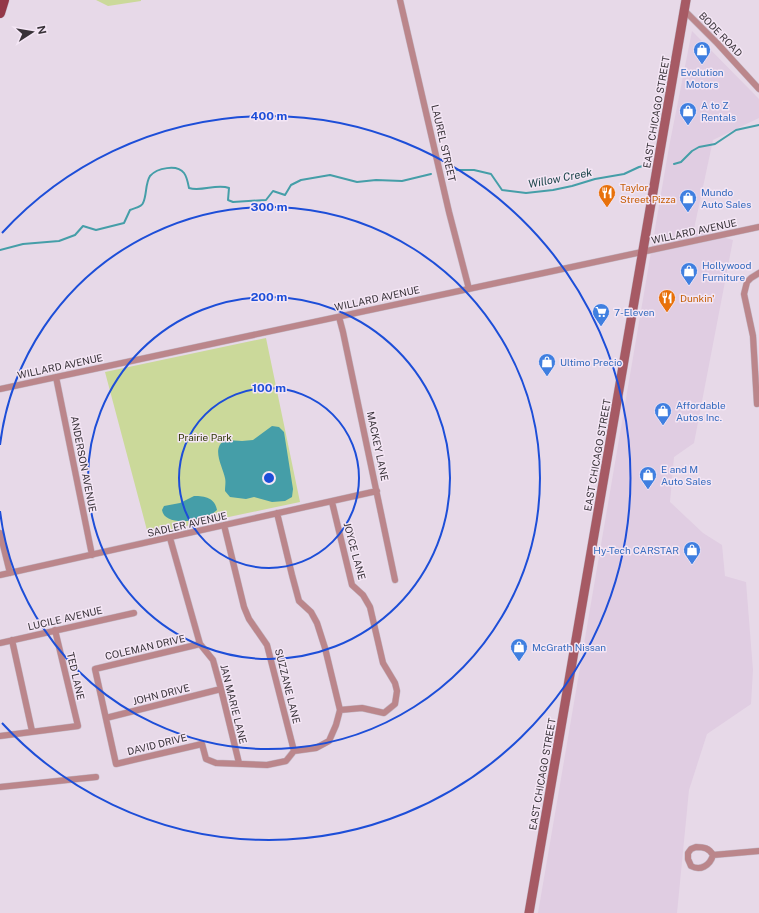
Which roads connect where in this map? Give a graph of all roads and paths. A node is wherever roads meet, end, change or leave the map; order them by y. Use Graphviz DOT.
graph roads {
  1 [pos="4,0"];
  2 [pos="400,0"];
  3 [pos="686,0"];
  4 [pos="685,11"];
  5 [pos="0,13"];
  6 [pos="759,89"];
  7 [pos="759,227"];
  8 [pos="643,252"];
  9 [pos="759,273"];
  10 [pos="469,289"];
  11 [pos="339,317"];
  12 [pos="56,377"];
  13 [pos="0,389"];
  14 [pos="757,404"];
  15 [pos="378,491"];
  16 [pos="332,502"];
  17 [pos="277,513"];
  18 [pos="224,525"];
  19 [pos="0,534"];
  20 [pos="170,538"];
  21 [pos="92,555"];
  22 [pos="10,573"];
  23 [pos="0,575"];
  24 [pos="395,580"];
  25 [pos="134,613"];
  26 [pos="55,630"];
  27 [pos="12,640"];
  28 [pos="0,643"];
  29 [pos="200,644"];
  30 [pos="221,689"];
  31 [pos="340,710"];
  32 [pos="106,718"];
  33 [pos="32,731"];
  34 [pos="0,736"];
  35 [pos="294,752"];
  36 [pos="238,763"];
  37 [pos="96,777"];
  38 [pos="0,786"];
  39 [pos="759,850"];
  40 [pos="713,855"];
  41 [pos="529,913"];
  1 -- 5 [label="main road"];
  2 -- 10 [label="street, LAUREL STREET"];
  3 -- 4 [label="main road, EAST CHICAGO STREET"];
  4 -- 6 [label="street, BODE ROAD"];
  4 -- 8 [label="main road, EAST CHICAGO STREET"];
  7 -- 8 [label="street, WILLARD AVENUE"];
  8 -- 10 [label="street, WILLARD AVENUE"];
  8 -- 41 [label="main road, EAST CHICAGO STREET"];
  9 -- 14 [label="street"];
  10 -- 11 [label="street, WILLARD AVENUE"];
  11 -- 12 [label="street, WILLARD AVENUE"];
  11 -- 15 [label="street, MACKEY LANE"];
  12 -- 13 [label="street, WILLARD AVENUE"];
  12 -- 21 [label="street, ANDERSON AVENUE"];
  15 -- 16 [label="street, SADLER AVENUE"];
  15 -- 24 [label="street, MACKEY LANE"];
  16 -- 17 [label="street, SADLER AVENUE"];
  16 -- 31 [label="street, JOYCE LANE"];
  17 -- 18 [label="street, SADLER AVENUE"];
  17 -- 31 [label="street"];
  18 -- 20 [label="street, SADLER AVENUE"];
  18 -- 35 [label="street, SUZZANE LANE"];
  19 -- 22 [label="street"];
  20 -- 21 [label="street, SADLER AVENUE"];
  20 -- 29 [label="street, JAN MARIE LANE"];
  21 -- 22 [label="street, SADLER AVENUE"];
  22 -- 23 [label="street, SADLER AVENUE"];
  25 -- 26 [label="street, LUCILE AVENUE"];
  26 -- 27 [label="street, LUCILE AVENUE"];
  26 -- 33 [label="street, TED LANE"];
  27 -- 28 [label="street, LUCILE AVENUE"];
  27 -- 33 [label="street"];
  29 -- 30 [label="street, JAN MARIE LANE"];
  29 -- 32 [label="street, COLEMAN DRIVE"];
  30 -- 32 [label="street, JOHN DRIVE"];
  30 -- 36 [label="street, JAN MARIE LANE"];
  31 -- 35 [label="street"];
  32 -- 36 [label="street, DAVID DRIVE"];
  33 -- 34 [label="street"];
  35 -- 36 [label="street"];
  37 -- 38 [label="street"];
  39 -- 40 [label="street"];
}
